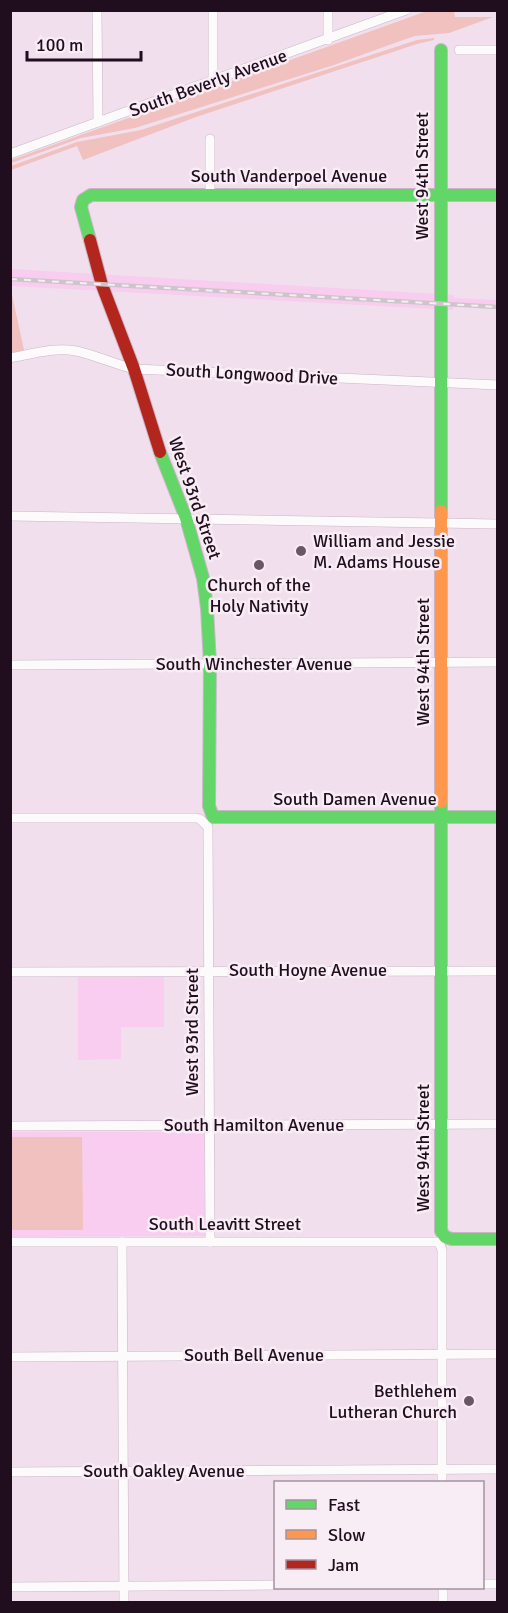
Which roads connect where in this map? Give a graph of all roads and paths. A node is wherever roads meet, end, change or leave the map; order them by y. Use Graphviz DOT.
graph roads {
  1 [pos="98,10"];
  2 [pos="213,10"];
  3 [pos="328,10"];
  4 [pos="406,10"];
  5 [pos="328,40"];
  6 [pos="441,50"];
  7 [pos="459,50"];
  8 [pos="498,50"];
  9 [pos="213,81"];
  10 [pos="98,122"];
  11 [pos="210,139"];
  12 [pos="10,153"];
  13 [pos="210,194"];
  14 [pos="440,195"];
  15 [pos="498,195"];
  16 [pos="83,200"];
  17 [pos="10,358"];
  18 [pos="134,369"];
  19 [pos="440,382"];
  20 [pos="498,385"];
  21 [pos="10,516"];
  22 [pos="186,518"];
  23 [pos="440,523"];
  24 [pos="498,524"];
  25 [pos="498,662"];
  26 [pos="441,663"];
  27 [pos="10,664"];
  28 [pos="210,664"];
  29 [pos="441,817"];
  30 [pos="498,817"];
  31 [pos="10,818"];
  32 [pos="209,820"];
  33 [pos="210,970"];
  34 [pos="441,971"];
  35 [pos="498,971"];
  36 [pos="10,972"];
  37 [pos="441,1124"];
  38 [pos="498,1124"];
  39 [pos="210,1125"];
  40 [pos="10,1126"];
  41 [pos="498,1239"];
  42 [pos="444,1241"];
  43 [pos="10,1242"];
  44 [pos="122,1242"];
  45 [pos="210,1242"];
  46 [pos="442,1354"];
  47 [pos="498,1354"];
  48 [pos="123,1356"];
  49 [pos="10,1357"];
  50 [pos="498,1469"];
  51 [pos="442,1470"];
  52 [pos="124,1471"];
  53 [pos="10,1472"];
  54 [pos="442,1481"];
  55 [pos="274,1585"];
  56 [pos="124,1586"];
  57 [pos="10,1587"];
  58 [pos="124,1602"];
  1 -- 10 [label="street"];
  2 -- 9 [label="street"];
  3 -- 5 [label="street"];
  4 -- 5 [label="street, South Beverly Avenue"];
  5 -- 9 [label="street, South Beverly Avenue"];
  6 -- 14 [label="street, West 94th Street"];
  7 -- 8 [label="street"];
  9 -- 10 [label="street, South Beverly Avenue"];
  10 -- 12 [label="street, South Beverly Avenue"];
  11 -- 13 [label="street"];
  13 -- 14 [label="street, South Vanderpoel Avenue"];
  13 -- 16 [label="street, South Vanderpoel Avenue"];
  14 -- 15 [label="street, South Vanderpoel Avenue"];
  14 -- 19 [label="street, West 94th Street"];
  16 -- 18 [label="street, West 93rd Street"];
  17 -- 18 [label="street, South Longwood Drive"];
  18 -- 19 [label="street, South Longwood Drive"];
  18 -- 22 [label="street, West 93rd Street"];
  19 -- 20 [label="street, South Longwood Drive"];
  19 -- 23 [label="street, West 94th Street"];
  21 -- 22 [label="street"];
  22 -- 23 [label="street"];
  22 -- 28 [label="street, West 93rd Street"];
  23 -- 24 [label="street"];
  23 -- 26 [label="street, West 94th Street"];
  25 -- 26 [label="street, South Winchester Avenue"];
  26 -- 28 [label="street, South Winchester Avenue"];
  26 -- 29 [label="street, West 94th Street"];
  27 -- 28 [label="street, South Winchester Avenue"];
  28 -- 32 [label="street, West 93rd Street"];
  29 -- 30 [label="street, South Damen Avenue"];
  29 -- 32 [label="street, South Damen Avenue"];
  29 -- 34 [label="street, West 94th Street"];
  31 -- 32 [label="street, South Damen Avenue"];
  32 -- 33 [label="street, West 93rd Street"];
  33 -- 34 [label="street, South Hoyne Avenue"];
  33 -- 36 [label="street, South Hoyne Avenue"];
  33 -- 39 [label="street, West 93rd Street"];
  34 -- 35 [label="street, South Hoyne Avenue"];
  34 -- 37 [label="street, West 94th Street"];
  37 -- 38 [label="street, South Hamilton Avenue"];
  37 -- 39 [label="street, South Hamilton Avenue"];
  37 -- 42 [label="street, West 94th Street"];
  39 -- 40 [label="street, South Hamilton Avenue"];
  39 -- 45 [label="street, West 93rd Street"];
  41 -- 42 [label="street, South Leavitt Street"];
  42 -- 45 [label="street, South Leavitt Street"];
  42 -- 46 [label="street, West 94th Street"];
  43 -- 44 [label="street, South Leavitt Street"];
  44 -- 45 [label="street, South Leavitt Street"];
  44 -- 48 [label="street"];
  46 -- 47 [label="street, South Bell Avenue"];
  46 -- 48 [label="street, South Bell Avenue"];
  46 -- 51 [label="street, West 94th Street"];
  48 -- 49 [label="street, South Bell Avenue"];
  48 -- 52 [label="street"];
  50 -- 51 [label="street, South Oakley Avenue"];
  51 -- 52 [label="street, South Oakley Avenue"];
  51 -- 54 [label="street, West 94th Street"];
  52 -- 53 [label="street, South Oakley Avenue"];
  52 -- 56 [label="street"];
  55 -- 56 [label="street"];
  56 -- 57 [label="street"];
  56 -- 58 [label="street"];
}
